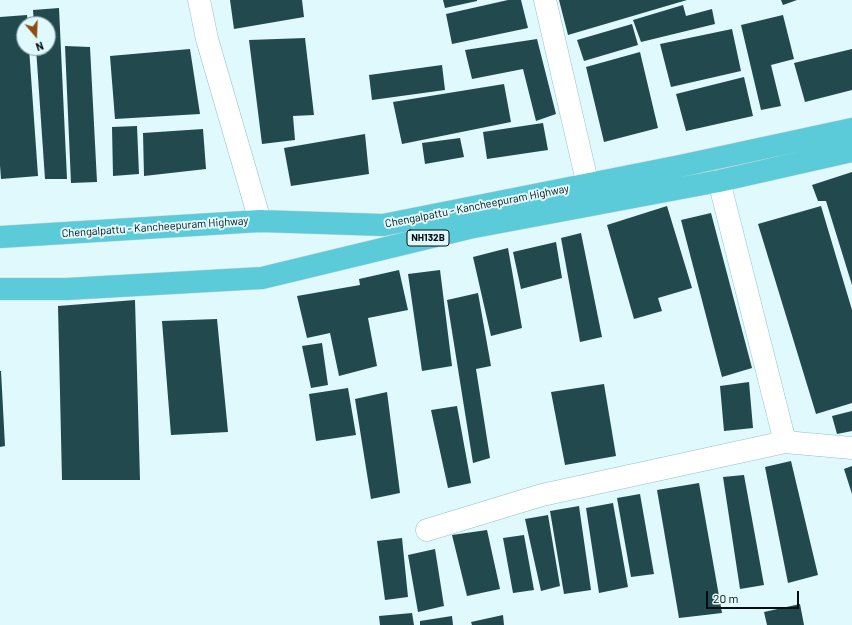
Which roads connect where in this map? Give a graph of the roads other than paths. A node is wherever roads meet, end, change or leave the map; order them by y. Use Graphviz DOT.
graph roads {
  1 [pos="199,0"];
  2 [pos="545,0"];
  3 [pos="852,129"];
  4 [pos="852,151"];
  5 [pos="719,180"];
  6 [pos="590,194"];
  7 [pos="260,221"];
  8 [pos="0,236"];
  9 [pos="0,289"];
  10 [pos="785,442"];
  11 [pos="852,448"];
  12 [pos="427,530"];
  1 -- 7 [label="street"];
  2 -- 6 [label="street"];
  3 -- 6 [label="highway, Chengalpattu - Kancheepuram Highway / NH132B"];
  4 -- 5 [label="highway, NH132B"];
  5 -- 6 [label="highway, NH132B"];
  5 -- 10 [label="street"];
  6 -- 7 [label="highway, Chengalpattu - Kancheepuram Highway / NH132B"];
  6 -- 9 [label="highway, NH132B"];
  7 -- 8 [label="highway, Chengalpattu - Kancheepuram Highway / NH132B"];
  10 -- 11 [label="street"];
  10 -- 12 [label="street"];
}
